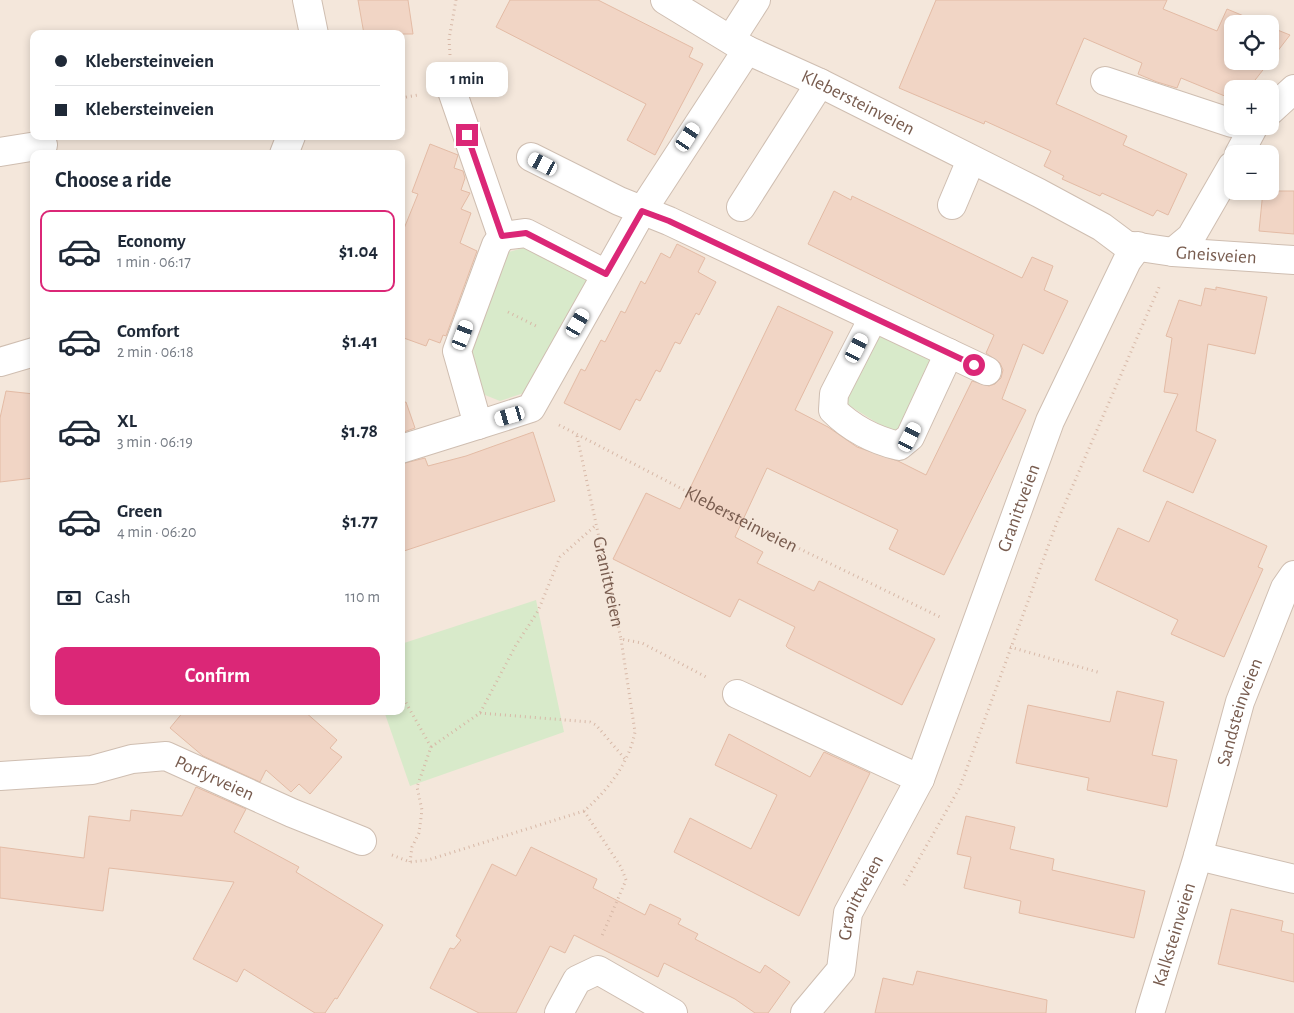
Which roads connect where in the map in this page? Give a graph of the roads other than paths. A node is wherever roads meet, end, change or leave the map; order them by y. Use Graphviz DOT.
graph roads {
  1 [pos="307,0"];
  2 [pos="665,0"];
  3 [pos="756,0"];
  4 [pos="313,30"];
  5 [pos="739,45"];
  6 [pos="1105,82"];
  7 [pos="820,83"];
  8 [pos="451,88"];
  9 [pos="1294,89"];
  10 [pos="1279,103"];
  11 [pos="1224,120"];
  12 [pos="43,145"];
  13 [pos="0,152"];
  14 [pos="531,158"];
  15 [pos="971,160"];
  16 [pos="1224,180"];
  17 [pos="952,205"];
  18 [pos="741,207"];
  19 [pos="642,211"];
  20 [pos="502,236"];
  21 [pos="1138,246"];
  22 [pos="1173,252"];
  23 [pos="1294,260"];
  24 [pos="606,274"];
  25 [pos="873,318"];
  26 [pos="30,353"];
  27 [pos="949,353"];
  28 [pos="0,362"];
  29 [pos="987,371"];
  30 [pos="478,425"];
  31 [pos="405,448"];
  32 [pos="1294,575"];
  33 [pos="738,694"];
  34 [pos="0,776"];
  35 [pos="920,779"];
  36 [pos="362,841"];
  37 [pos="1198,856"];
  38 [pos="1294,879"];
  39 [pos="559,1013"];
  40 [pos="673,1013"];
  41 [pos="805,1013"];
  42 [pos="1150,1013"];
  1 -- 4 [label="street"];
  2 -- 5 [label="street, Klebersteinveien"];
  3 -- 5 [label="street"];
  5 -- 7 [label="street, Klebersteinveien"];
  5 -- 19 [label="street"];
  6 -- 11 [label="street"];
  7 -- 15 [label="street, Klebersteinveien"];
  7 -- 18 [label="street"];
  8 -- 20 [label="street"];
  9 -- 10 [label="street"];
  12 -- 13 [label="street"];
  14 -- 19 [label="street"];
  15 -- 17 [label="street"];
  15 -- 21 [label="street, Klebersteinveien"];
  16 -- 22 [label="street"];
  19 -- 24 [label="street"];
  19 -- 25 [label="street"];
  20 -- 24 [label="street"];
  20 -- 30 [label="street"];
  21 -- 22 [label="street, Gneisveien"];
  21 -- 35 [label="street, Granittveien"];
  22 -- 23 [label="street, Gneisveien"];
  24 -- 30 [label="street"];
  25 -- 27 [label="street"];
  25 -- 27 [label="street"];
  26 -- 28 [label="street"];
  27 -- 29 [label="street"];
  30 -- 31 [label="street"];
  32 -- 37 [label="street, Sandsteinveien"];
  33 -- 35 [label="street"];
  34 -- 36 [label="street, Porfyrveien"];
  35 -- 41 [label="street, Granittveien"];
  37 -- 38 [label="street"];
  37 -- 42 [label="street, Kalksteinveien"];
  39 -- 40 [label="street"];
}
